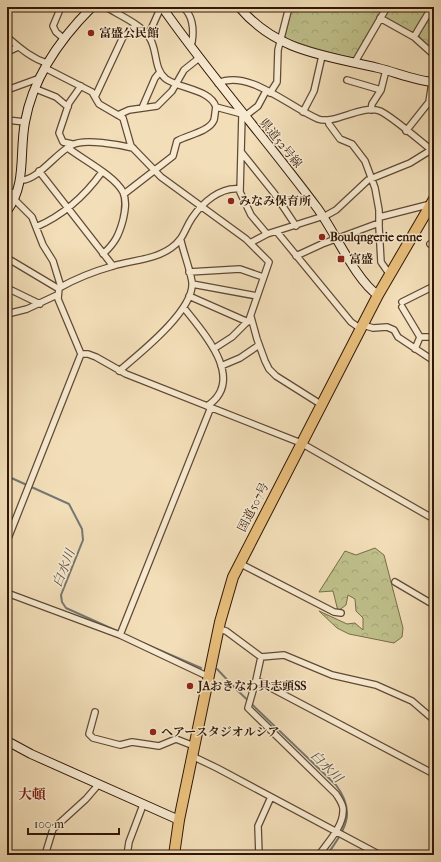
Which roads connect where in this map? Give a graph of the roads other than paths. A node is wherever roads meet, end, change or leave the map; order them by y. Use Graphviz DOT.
graph roads {
  1 [pos="61,7"];
  2 [pos="90,7"];
  3 [pos="106,7"];
  4 [pos="182,7"];
  5 [pos="239,7"];
  6 [pos="289,7"];
  7 [pos="387,7"];
  8 [pos="432,7"];
  9 [pos="163,8"];
  10 [pos="380,18"];
  11 [pos="136,25"];
  12 [pos="148,36"];
  13 [pos="7,37"];
  14 [pos="414,37"];
  15 [pos="63,38"];
  16 [pos="280,42"];
  17 [pos="189,44"];
  18 [pos="18,46"];
  19 [pos="7,52"];
  20 [pos="434,55"];
  21 [pos="322,56"];
  22 [pos="199,58"];
  23 [pos="355,62"];
  24 [pos="46,66"];
  25 [pos="386,70"];
  26 [pos="160,72"];
  27 [pos="40,78"];
  28 [pos="347,80"];
  29 [pos="433,82"];
  30 [pos="176,83"];
  31 [pos="218,83"];
  32 [pos="81,86"];
  33 [pos="36,89"];
  34 [pos="7,90"];
  35 [pos="381,90"];
  36 [pos="268,92"];
  37 [pos="95,97"];
  38 [pos="68,107"];
  39 [pos="216,107"];
  40 [pos="142,108"];
  41 [pos="370,110"];
  42 [pos="303,112"];
  43 [pos="118,115"];
  44 [pos="243,115"];
  45 [pos="7,120"];
  46 [pos="328,120"];
  47 [pos="25,122"];
  48 [pos="406,131"];
  49 [pos="70,146"];
  50 [pos="133,148"];
  51 [pos="433,151"];
  52 [pos="242,153"];
  53 [pos="39,171"];
  54 [pos="155,171"];
  55 [pos="102,172"];
  56 [pos="371,178"];
  57 [pos="21,180"];
  58 [pos="240,189"];
  59 [pos="7,190"];
  60 [pos="124,194"];
  61 [pos="15,197"];
  62 [pos="433,202"];
  63 [pos="202,207"];
  64 [pos="68,209"];
  65 [pos="7,211"];
  66 [pos="323,217"];
  67 [pos="379,220"];
  68 [pos="296,226"];
  69 [pos="36,227"];
  70 [pos="277,232"];
  71 [pos="267,234"];
  72 [pos="336,239"];
  73 [pos="181,241"];
  74 [pos="250,243"];
  75 [pos="103,254"];
  76 [pos="296,256"];
  77 [pos="7,258"];
  78 [pos="113,266"];
  79 [pos="189,272"];
  80 [pos="390,275"];
  81 [pos="263,277"];
  82 [pos="192,284"];
  83 [pos="434,286"];
  84 [pos="7,288"];
  85 [pos="59,291"];
  86 [pos="378,295"];
  87 [pos="189,296"];
  88 [pos="257,296"];
  89 [pos="40,304"];
  90 [pos="184,308"];
  91 [pos="252,311"];
  92 [pos="7,314"];
  93 [pos="248,322"];
  94 [pos="362,327"];
  95 [pos="420,337"];
  96 [pos="434,337"];
  97 [pos="259,345"];
  98 [pos="215,348"];
  99 [pos="415,349"];
  100 [pos="80,354"];
  101 [pos="434,361"];
  102 [pos="221,366"];
  103 [pos="119,371"];
  104 [pos="322,405"];
  105 [pos="209,407"];
  106 [pos="301,443"];
  107 [pos="434,519"];
  108 [pos="7,542"];
  109 [pos="239,562"];
  110 [pos="395,582"];
  111 [pos="7,593"];
  112 [pos="434,605"];
  113 [pos="341,613"];
  114 [pos="219,628"];
  115 [pos="120,635"];
  116 [pos="261,657"];
  117 [pos="7,667"];
  118 [pos="209,677"];
  119 [pos="7,679"];
  120 [pos="256,680"];
  121 [pos="95,712"];
  122 [pos="434,720"];
  123 [pos="7,741"];
  124 [pos="194,746"];
  125 [pos="192,756"];
  126 [pos="434,774"];
  127 [pos="98,785"];
  128 [pos="271,797"];
  129 [pos="143,805"];
  130 [pos="179,820"];
  131 [pos="335,832"];
  132 [pos="45,855"];
  133 [pos="127,855"];
  134 [pos="174,855"];
  135 [pos="259,855"];
  136 [pos="318,855"];
  137 [pos="380,855"];
  1 -- 15 [label="street"];
  2 -- 15 [label="street"];
  3 -- 11 [label="street"];
  4 -- 17 [label="street"];
  5 -- 16 [label="street"];
  6 -- 16 [label="street"];
  7 -- 10 [label="street"];
  8 -- 14 [label="street"];
  9 -- 12 [label="street"];
  9 -- 17 [label="street, 県道52号線"];
  10 -- 14 [label="street"];
  10 -- 23 [label="street"];
  11 -- 12 [label="street"];
  11 -- 37 [label="street"];
  12 -- 26 [label="street"];
  13 -- 18 [label="street"];
  14 -- 20 [label="street"];
  15 -- 24 [label="street"];
  16 -- 21 [label="street"];
  16 -- 36 [label="street"];
  17 -- 22 [label="street, 県道52号線"];
  18 -- 19 [label="street"];
  18 -- 24 [label="street"];
  21 -- 23 [label="street"];
  21 -- 42 [label="street"];
  22 -- 30 [label="street"];
  22 -- 31 [label="street, 県道52号線"];
  23 -- 25 [label="street"];
  24 -- 27 [label="street"];
  24 -- 32 [label="street"];
  25 -- 29 [label="street"];
  25 -- 35 [label="street"];
  26 -- 30 [label="street"];
  26 -- 40 [label="street"];
  27 -- 33 [label="street"];
  27 -- 34 [label="street"];
  28 -- 35 [label="street"];
  29 -- 48 [label="street"];
  30 -- 39 [label="street"];
  30 -- 40 [label="street"];
  31 -- 36 [label="street"];
  31 -- 44 [label="street, 県道52号線"];
  32 -- 37 [label="street"];
  32 -- 38 [label="street"];
  33 -- 38 [label="street"];
  33 -- 47 [label="street"];
  35 -- 41 [label="street"];
  36 -- 42 [label="street"];
  36 -- 44 [label="street"];
  37 -- 43 [label="street"];
  38 -- 49 [label="street"];
  39 -- 44 [label="street"];
  39 -- 54 [label="street"];
  40 -- 43 [label="street"];
  41 -- 46 [label="street"];
  41 -- 48 [label="street"];
  42 -- 46 [label="street"];
  43 -- 50 [label="street"];
  44 -- 52 [label="street"];
  44 -- 66 [label="street, 県道52号線"];
  45 -- 47 [label="street"];
  46 -- 56 [label="street"];
  47 -- 57 [label="street"];
  48 -- 51 [label="street"];
  49 -- 50 [label="street"];
  49 -- 53 [label="street"];
  49 -- 55 [label="street"];
  50 -- 54 [label="street"];
  51 -- 56 [label="street"];
  52 -- 58 [label="street"];
  52 -- 68 [label="street"];
  53 -- 57 [label="street"];
  53 -- 64 [label="street"];
  54 -- 60 [label="street"];
  54 -- 63 [label="street"];
  55 -- 60 [label="street"];
  55 -- 64 [label="street"];
  56 -- 66 [label="street"];
  56 -- 67 [label="street"];
  57 -- 61 [label="street"];
  58 -- 63 [label="street"];
  58 -- 71 [label="street"];
  59 -- 61 [label="street"];
  60 -- 75 [label="street"];
  61 -- 65 [label="street"];
  61 -- 69 [label="street"];
  62 -- 67 [label="street"];
  62 -- 80 [label="highway, 国道507号"];
  63 -- 73 [label="street"];
  63 -- 74 [label="street"];
  64 -- 69 [label="street"];
  64 -- 75 [label="street"];
  66 -- 68 [label="street"];
  66 -- 72 [label="street, 県道52号線"];
  67 -- 72 [label="street"];
  67 -- 80 [label="street"];
  68 -- 70 [label="street"];
  69 -- 85 [label="street"];
  70 -- 71 [label="street"];
  70 -- 76 [label="street"];
  71 -- 74 [label="street"];
  72 -- 76 [label="street"];
  72 -- 86 [label="street, 県道52号線"];
  73 -- 78 [label="street"];
  73 -- 79 [label="street"];
  74 -- 81 [label="street"];
  75 -- 78 [label="street"];
  76 -- 94 [label="street"];
  77 -- 85 [label="street"];
  78 -- 85 [label="street"];
  79 -- 81 [label="street"];
  79 -- 82 [label="street"];
  80 -- 86 [label="highway, 国道507号"];
  81 -- 88 [label="street"];
  82 -- 87 [label="street"];
  82 -- 88 [label="street"];
  83 -- 95 [label="street"];
  84 -- 89 [label="street"];
  85 -- 89 [label="street"];
  85 -- 100 [label="street"];
  86 -- 94 [label="highway, 国道507号"];
  87 -- 90 [label="street"];
  87 -- 93 [label="street"];
  88 -- 91 [label="street"];
  89 -- 92 [label="street"];
  90 -- 98 [label="street"];
  90 -- 103 [label="street"];
  91 -- 93 [label="street"];
  91 -- 97 [label="street"];
  93 -- 98 [label="street"];
  94 -- 99 [label="street"];
  94 -- 104 [label="highway, 国道507号"];
  95 -- 96 [label="street"];
  95 -- 99 [label="street"];
  97 -- 102 [label="street"];
  97 -- 104 [label="street"];
  98 -- 102 [label="street"];
  99 -- 101 [label="street"];
  100 -- 103 [label="street"];
  100 -- 108 [label="street"];
  102 -- 105 [label="street"];
  103 -- 105 [label="street"];
  104 -- 106 [label="highway, 国道507号"];
  105 -- 106 [label="street"];
  105 -- 115 [label="street"];
  106 -- 107 [label="street"];
  106 -- 109 [label="highway, 国道507号"];
  109 -- 113 [label="street"];
  109 -- 114 [label="highway, 国道507号"];
  110 -- 112 [label="street"];
  111 -- 115 [label="street"];
  114 -- 116 [label="street"];
  114 -- 118 [label="highway, 国道507号"];
  115 -- 118 [label="street"];
  116 -- 120 [label="street"];
  116 -- 122 [label="street"];
  117 -- 119 [label="street"];
  118 -- 124 [label="highway, 国道507号"];
  120 -- 126 [label="street"];
  120 -- 131 [label="street"];
  121 -- 124 [label="street"];
  123 -- 127 [label="street"];
  124 -- 125 [label="highway, 国道507号"];
  125 -- 128 [label="street"];
  125 -- 130 [label="highway, 国道507号"];
  127 -- 129 [label="street"];
  127 -- 132 [label="street"];
  128 -- 131 [label="street"];
  128 -- 135 [label="street"];
  129 -- 130 [label="street"];
  129 -- 133 [label="street"];
  130 -- 134 [label="highway, 国道507号"];
  131 -- 136 [label="street"];
  131 -- 137 [label="street"];
}
